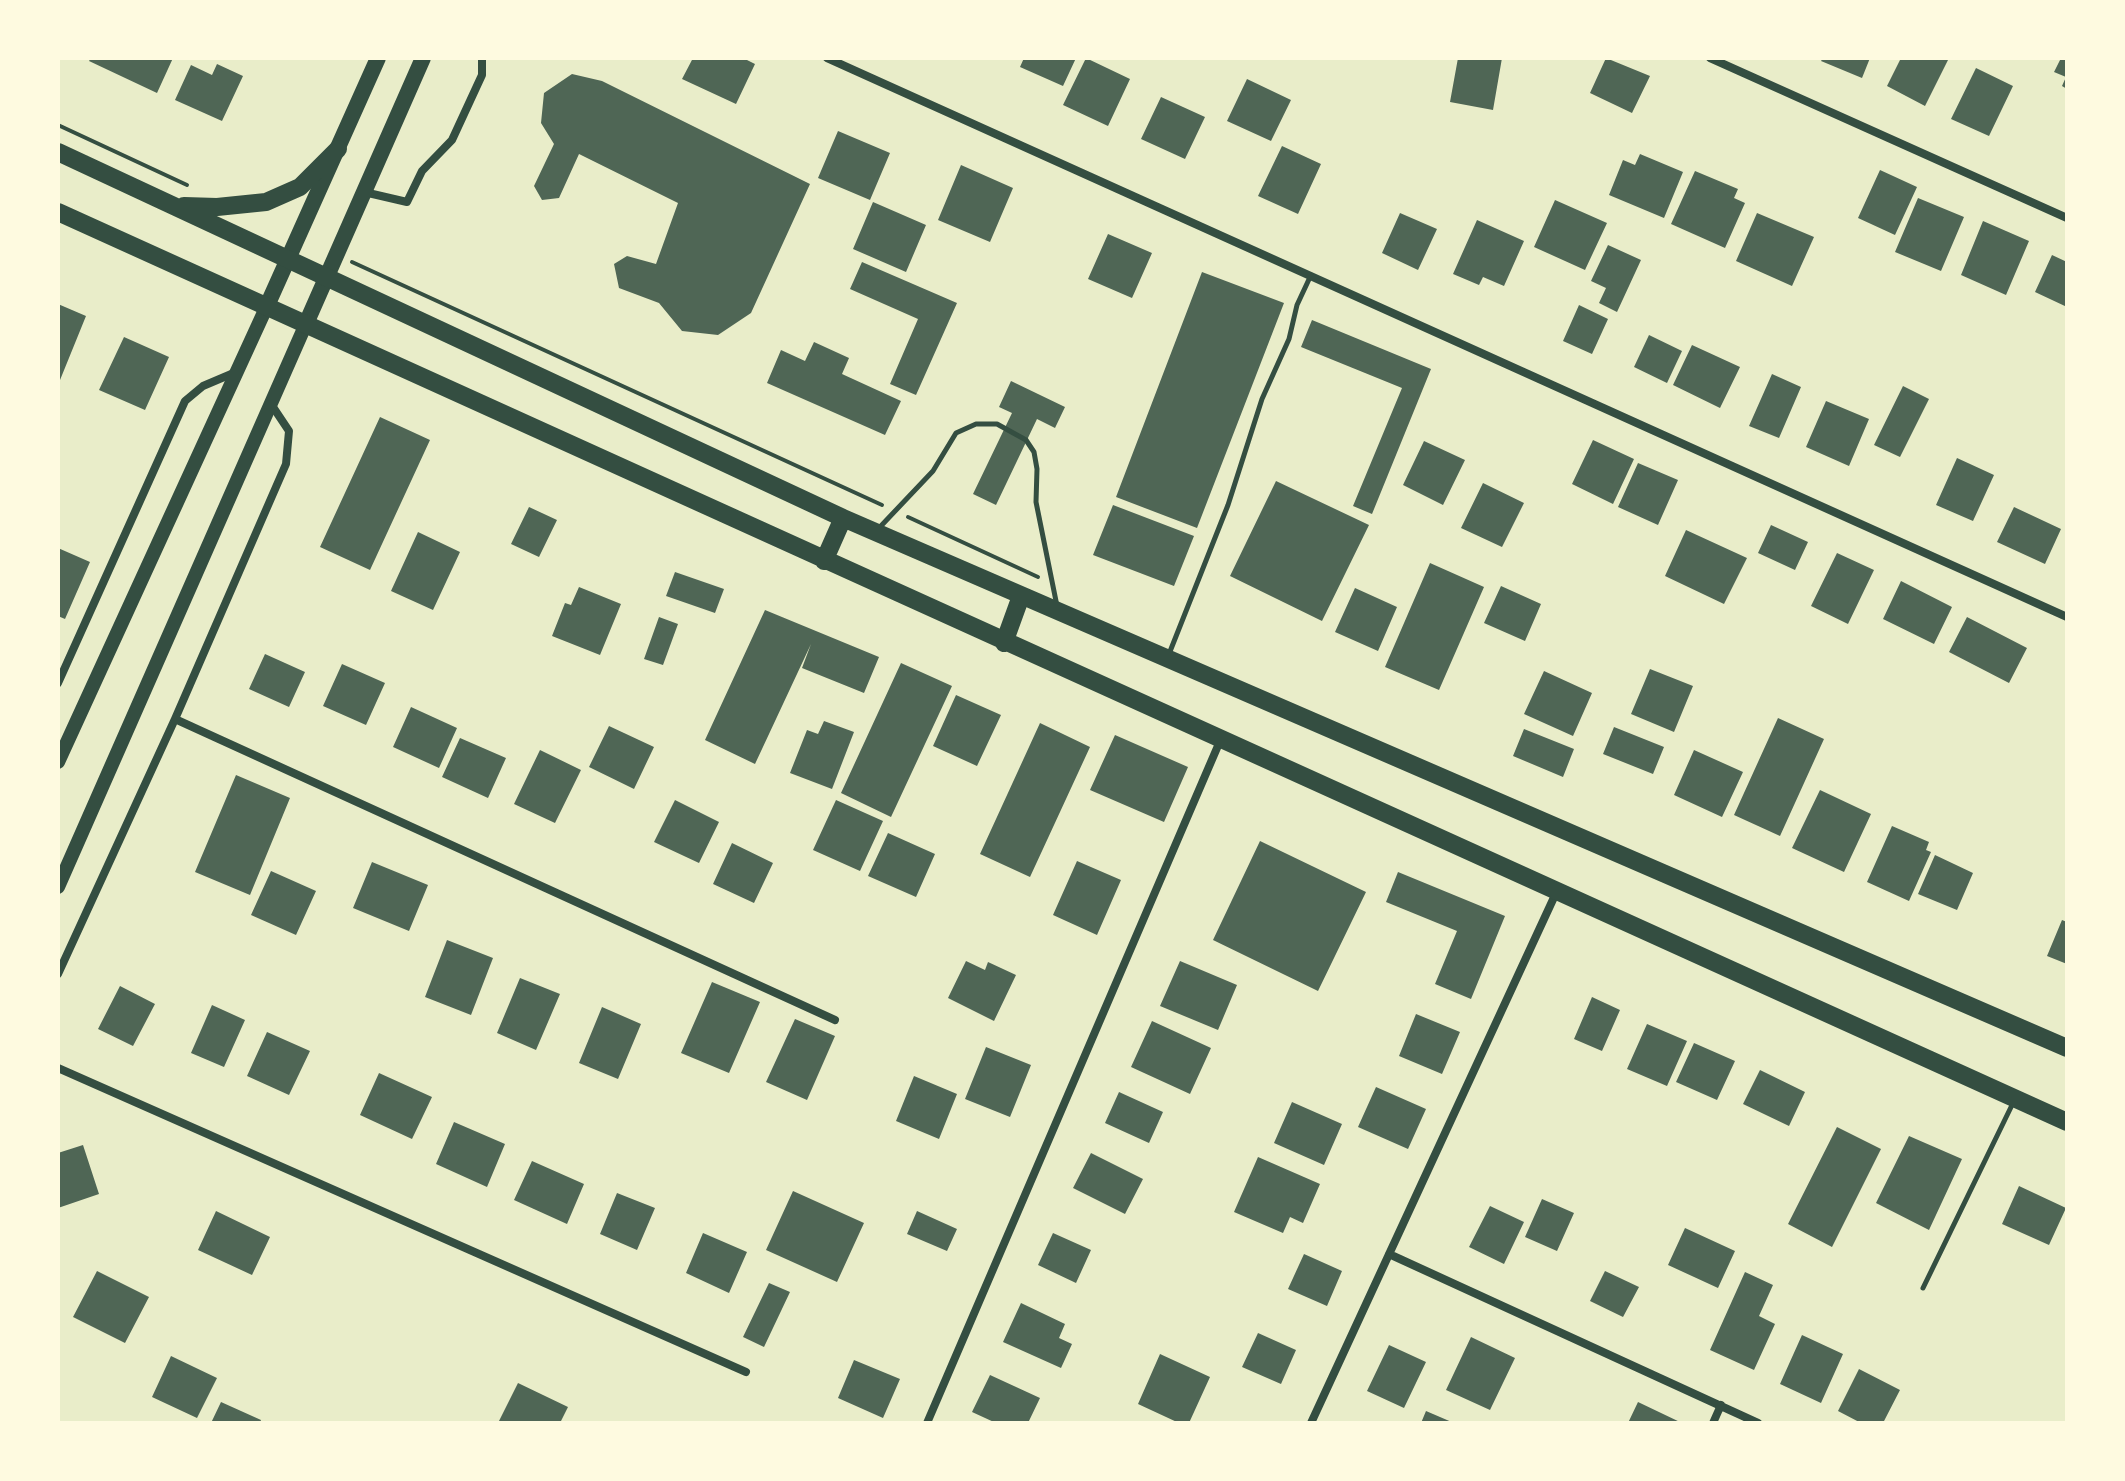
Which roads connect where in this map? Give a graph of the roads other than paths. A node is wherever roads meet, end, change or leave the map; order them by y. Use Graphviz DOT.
graph roads {
  1 [pos="378,58"];
  2 [pos="423,58"];
  3 [pos="482,58"];
  4 [pos="827,58"];
  5 [pos="1710,58"];
  6 [pos="338,149"];
  7 [pos="58,152"];
  8 [pos="363,191"];
  9 [pos="173,205"];
  10 [pos="58,212"];
  11 [pos="2067,218"];
  12 [pos="289,259"];
  13 [pos="325,275"];
  14 [pos="1311,275"];
  15 [pos="266,308"];
  16 [pos="305,326"];
  17 [pos="236,372"];
  18 [pos="271,404"];
  19 [pos="843,518"];
  20 [pos="875,532"];
  21 [pos="824,561"];
  22 [pos="1021,596"];
  23 [pos="1058,611"];
  24 [pos="2067,617"];
  25 [pos="1004,643"];
  26 [pos="1168,659"];
  27 [pos="61,667"];
  28 [pos="58,683"];
  29 [pos="175,719"];
  30 [pos="1220,741"];
  31 [pos="58,762"];
  32 [pos="58,887"];
  33 [pos="1556,893"];
  34 [pos="58,974"];
  35 [pos="835,1020"];
  36 [pos="2067,1048"];
  37 [pos="58,1068"];
  38 [pos="2015,1099"];
  39 [pos="2067,1122"];
  40 [pos="1389,1254"];
  41 [pos="1923,1288"];
  42 [pos="746,1372"];
  43 [pos="1721,1405"];
  44 [pos="927,1423"];
  45 [pos="1311,1423"];
  46 [pos="1713,1423"];
  47 [pos="1758,1423"];
  1 -- 6 [label="main road"];
  2 -- 8 [label="main road"];
  3 -- 8 [label="street"];
  4 -- 14 [label="street"];
  5 -- 11 [label="street"];
  6 -- 9 [label="main road"];
  6 -- 12 [label="main road"];
  7 -- 9 [label="main road"];
  8 -- 13 [label="main road"];
  9 -- 12 [label="main road"];
  10 -- 15 [label="main road"];
  12 -- 13 [label="main road"];
  12 -- 15 [label="main road"];
  13 -- 16 [label="main road"];
  13 -- 19 [label="main road"];
  14 -- 24 [label="street"];
  14 -- 26 [label="lane"];
  15 -- 16 [label="main road"];
  15 -- 17 [label="street"];
  16 -- 18 [label="street"];
  16 -- 21 [label="main road"];
  17 -- 27 [label="street"];
  17 -- 31 [label="street"];
  18 -- 29 [label="street"];
  18 -- 32 [label="street"];
  19 -- 20 [label="main road"];
  19 -- 21 [label="main road"];
  20 -- 22 [label="main road"];
  20 -- 23 [label="lane"];
  21 -- 25 [label="main road"];
  22 -- 23 [label="main road"];
  22 -- 25 [label="main road"];
  23 -- 26 [label="main road"];
  25 -- 30 [label="main road"];
  26 -- 36 [label="main road"];
  27 -- 28 [label="street"];
  29 -- 34 [label="street"];
  29 -- 35 [label="street"];
  30 -- 33 [label="main road"];
  30 -- 44 [label="street"];
  33 -- 38 [label="main road"];
  33 -- 40 [label="street"];
  37 -- 42 [label="street"];
  38 -- 39 [label="main road"];
  38 -- 41 [label="lane"];
  40 -- 43 [label="street"];
  40 -- 45 [label="street"];
  43 -- 46 [label="street"];
  43 -- 47 [label="street"];
}
